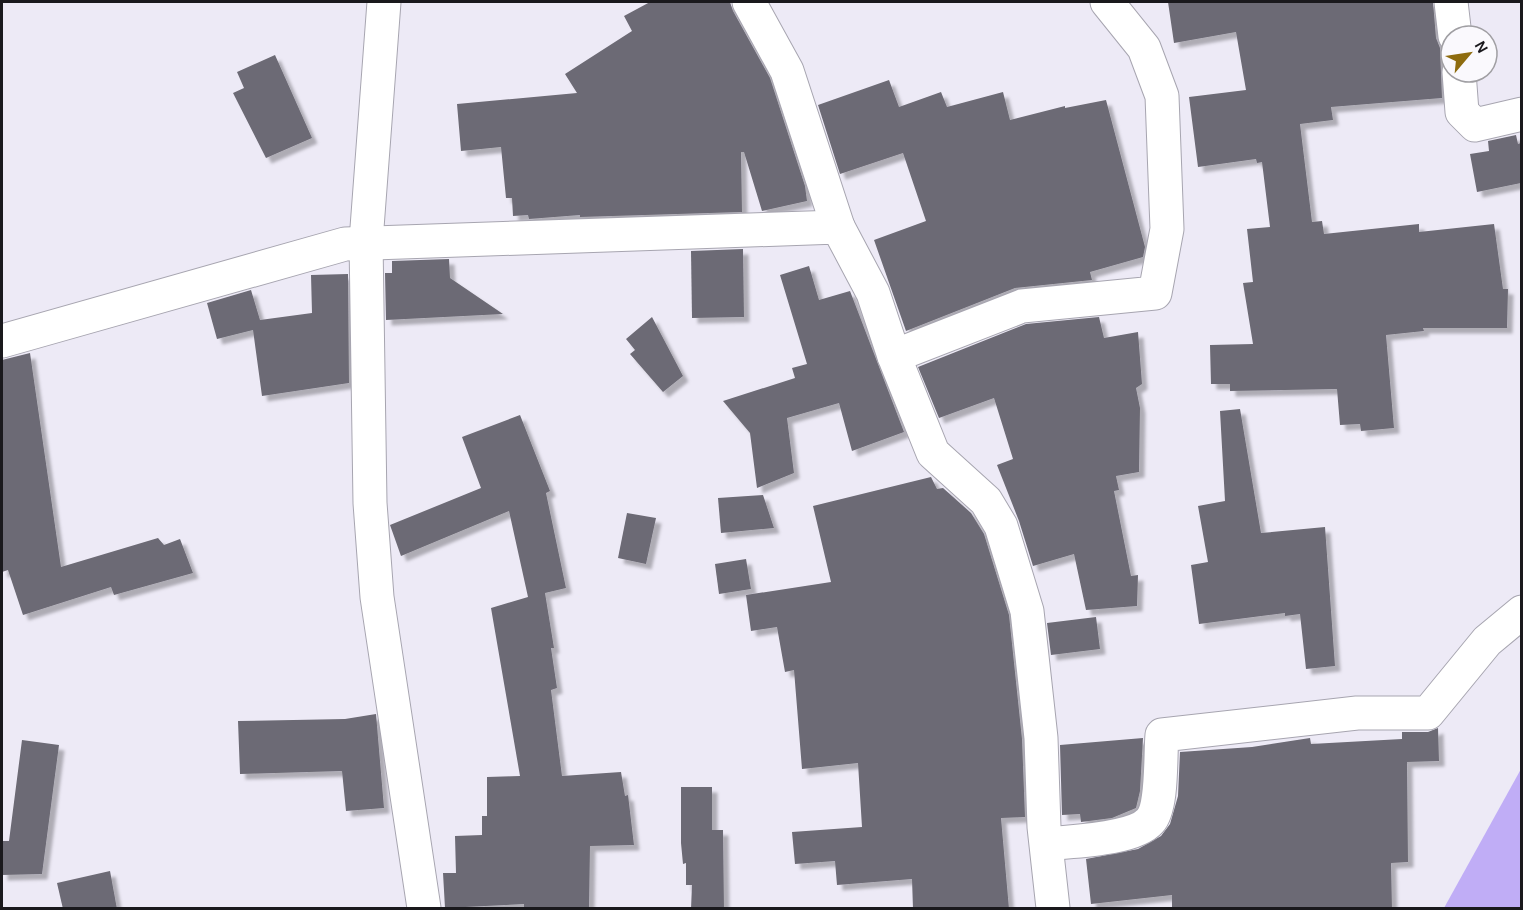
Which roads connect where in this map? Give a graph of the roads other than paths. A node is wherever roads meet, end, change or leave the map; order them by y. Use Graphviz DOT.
graph roads {
  1 [pos="384,2"];
  2 [pos="749,2"];
  3 [pos="1107,2"];
  4 [pos="1451,2"];
  5 [pos="1454,24"];
  6 [pos="1459,84"];
  7 [pos="1521,114"];
  8 [pos="838,227"];
  9 [pos="366,241"];
  10 [pos="2,341"];
  11 [pos="894,356"];
  12 [pos="1521,612"];
  13 [pos="1047,844"];
  14 [pos="424,909"];
  15 [pos="1053,909"];
  1 -- 9 [label="street"];
  2 -- 8 [label="street"];
  3 -- 11 [label="street"];
  4 -- 5 [label="street"];
  6 -- 7 [label="street"];
  8 -- 9 [label="street"];
  8 -- 11 [label="street"];
  9 -- 10 [label="street"];
  9 -- 14 [label="street"];
  11 -- 13 [label="street"];
  12 -- 13 [label="street"];
  13 -- 15 [label="street"];
}
